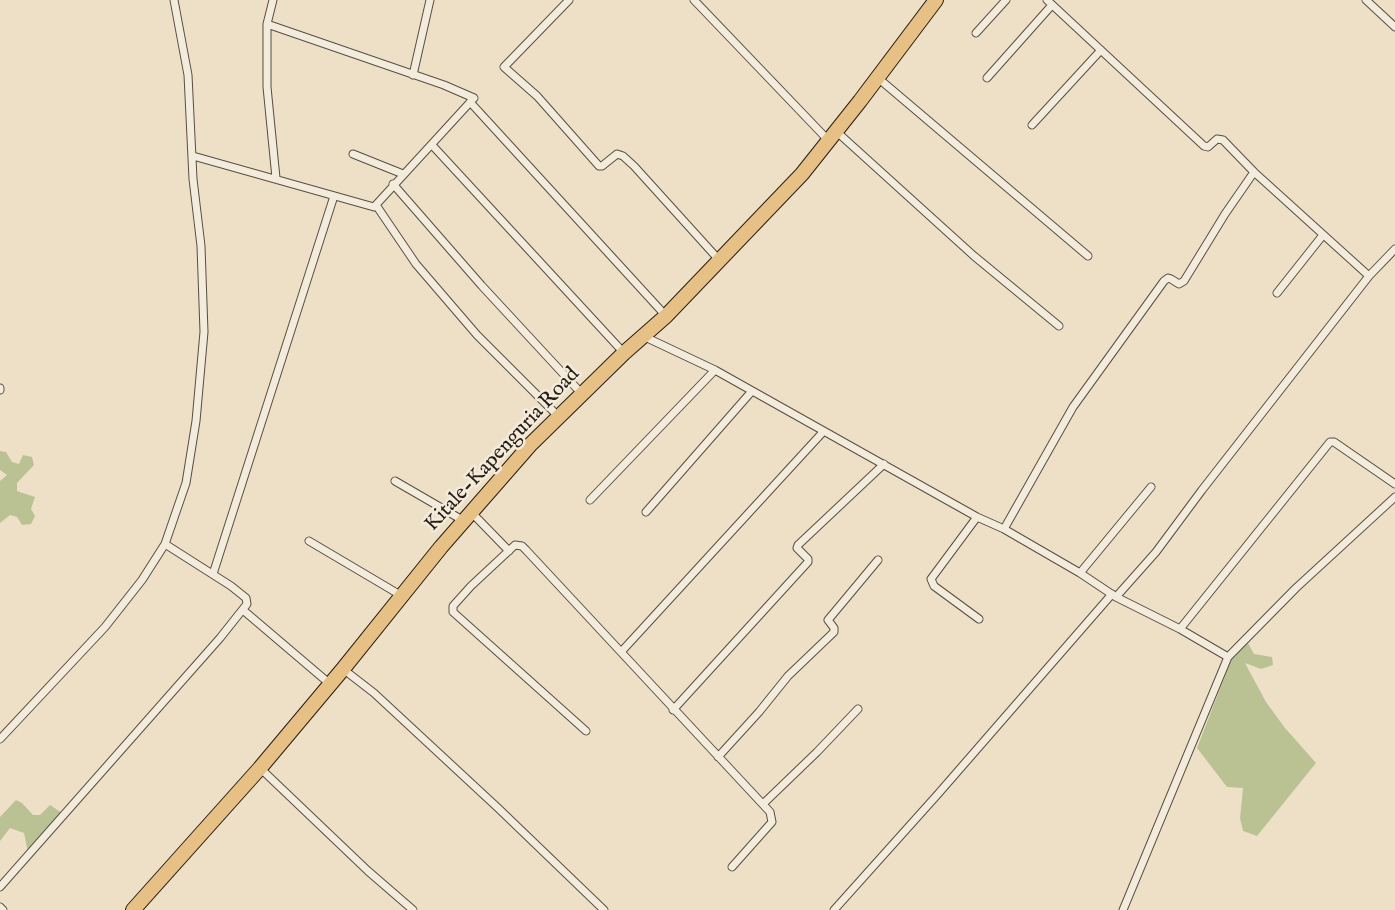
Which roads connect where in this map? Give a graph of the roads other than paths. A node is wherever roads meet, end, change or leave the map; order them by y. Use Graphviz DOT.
graph roads {
  1 [pos="174,0"];
  2 [pos="273,0"];
  3 [pos="430,0"];
  4 [pos="569,0"];
  5 [pos="694,0"];
  6 [pos="936,0"];
  7 [pos="1006,0"];
  8 [pos="1366,0"];
  9 [pos="1050,2"];
  10 [pos="267,24"];
  11 [pos="1395,27"];
  12 [pos="976,33"];
  13 [pos="1101,50"];
  14 [pos="412,75"];
  15 [pos="878,78"];
  16 [pos="987,78"];
  17 [pos="470,102"];
  18 [pos="1032,125"];
  19 [pos="833,137"];
  20 [pos="432,145"];
  21 [pos="353,154"];
  22 [pos="193,156"];
  23 [pos="1254,172"];
  24 [pos="403,174"];
  25 [pos="276,178"];
  26 [pos="393,184"];
  27 [pos="334,196"];
  28 [pos="376,205"];
  29 [pos="1323,235"];
  30 [pos="1395,249"];
  31 [pos="1088,256"];
  32 [pos="720,261"];
  33 [pos="1370,276"];
  34 [pos="1277,293"];
  35 [pos="666,316"];
  36 [pos="1059,326"];
  37 [pos="643,336"];
  38 [pos="624,353"];
  39 [pos="715,370"];
  40 [pos="752,391"];
  41 [pos="582,394"];
  42 [pos="559,417"];
  43 [pos="823,432"];
  44 [pos="884,464"];
  45 [pos="395,481"];
  46 [pos="1395,484"];
  47 [pos="1151,487"];
  48 [pos="1395,497"];
  49 [pos="590,500"];
  50 [pos="646,512"];
  51 [pos="468,517"];
  52 [pos="977,517"];
  53 [pos="1004,529"];
  54 [pos="309,541"];
  55 [pos="165,544"];
  56 [pos="509,551"];
  57 [pos="878,560"];
  58 [pos="1080,573"];
  59 [pos="213,574"];
  60 [pos="1114,595"];
  61 [pos="402,596"];
  62 [pos="243,610"];
  63 [pos="979,619"];
  64 [pos="1180,629"];
  65 [pos="621,652"];
  66 [pos="1228,657"];
  67 [pos="343,669"];
  68 [pos="330,684"];
  69 [pos="858,709"];
  70 [pos="673,710"];
  71 [pos="586,731"];
  72 [pos="0,740"];
  73 [pos="718,757"];
  74 [pos="260,768"];
  75 [pos="763,804"];
  76 [pos="732,867"];
  77 [pos="0,887"];
  78 [pos="133,910"];
  79 [pos="414,910"];
  80 [pos="604,910"];
  81 [pos="834,910"];
  82 [pos="1123,910"];
  1 -- 22 [label="street"];
  2 -- 10 [label="street"];
  3 -- 14 [label="street"];
  4 -- 32 [label="street"];
  5 -- 19 [label="street"];
  6 -- 15 [label="highway, Kitale-Kapenguria Road"];
  7 -- 12 [label="street"];
  8 -- 11 [label="street"];
  9 -- 13 [label="street"];
  9 -- 16 [label="street"];
  10 -- 14 [label="street"];
  10 -- 25 [label="street"];
  13 -- 18 [label="street"];
  13 -- 23 [label="street"];
  14 -- 17 [label="street"];
  15 -- 19 [label="highway, Kitale-Kapenguria Road"];
  15 -- 31 [label="street"];
  17 -- 20 [label="street"];
  17 -- 35 [label="street"];
  19 -- 32 [label="highway, Kitale-Kapenguria Road"];
  19 -- 36 [label="street"];
  20 -- 24 [label="street"];
  20 -- 38 [label="street"];
  21 -- 24 [label="street"];
  22 -- 25 [label="street"];
  22 -- 55 [label="street"];
  23 -- 29 [label="street"];
  23 -- 53 [label="street"];
  24 -- 26 [label="street"];
  25 -- 27 [label="street"];
  26 -- 28 [label="street"];
  26 -- 41 [label="street"];
  27 -- 28 [label="street"];
  27 -- 59 [label="street"];
  28 -- 42 [label="street"];
  29 -- 33 [label="street"];
  29 -- 34 [label="street"];
  30 -- 33 [label="street"];
  32 -- 35 [label="highway, Kitale-Kapenguria Road"];
  33 -- 60 [label="street"];
  35 -- 37 [label="highway, Kitale-Kapenguria Road"];
  37 -- 38 [label="highway, Kitale-Kapenguria Road"];
  37 -- 39 [label="street"];
  38 -- 41 [label="highway, Kitale-Kapenguria Road"];
  39 -- 40 [label="street"];
  39 -- 49 [label="street"];
  40 -- 43 [label="street"];
  40 -- 50 [label="street"];
  41 -- 42 [label="highway, Kitale-Kapenguria Road"];
  42 -- 51 [label="highway, Kitale-Kapenguria Road"];
  43 -- 44 [label="street"];
  43 -- 65 [label="street"];
  44 -- 52 [label="street"];
  44 -- 70 [label="street"];
  45 -- 51 [label="street"];
  46 -- 64 [label="street"];
  47 -- 58 [label="street"];
  48 -- 66 [label="street"];
  51 -- 56 [label="street"];
  51 -- 61 [label="highway, Kitale-Kapenguria Road"];
  52 -- 53 [label="street"];
  52 -- 63 [label="street"];
  53 -- 58 [label="street"];
  54 -- 61 [label="street"];
  55 -- 59 [label="street"];
  55 -- 72 [label="street"];
  56 -- 65 [label="street"];
  56 -- 71 [label="street"];
  57 -- 73 [label="street"];
  58 -- 60 [label="street"];
  59 -- 62 [label="street"];
  60 -- 64 [label="street"];
  60 -- 81 [label="street"];
  61 -- 67 [label="highway, Kitale-Kapenguria Road"];
  62 -- 68 [label="street"];
  62 -- 77 [label="street"];
  64 -- 66 [label="street"];
  65 -- 70 [label="street"];
  66 -- 82 [label="street"];
  67 -- 68 [label="highway, Kitale-Kapenguria Road"];
  67 -- 80 [label="street"];
  68 -- 74 [label="highway, Kitale-Kapenguria Road"];
  69 -- 75 [label="street"];
  70 -- 73 [label="street"];
  73 -- 75 [label="street"];
  74 -- 78 [label="highway, Kitale-Kapenguria Road"];
  74 -- 79 [label="street"];
  75 -- 76 [label="street"];
}
